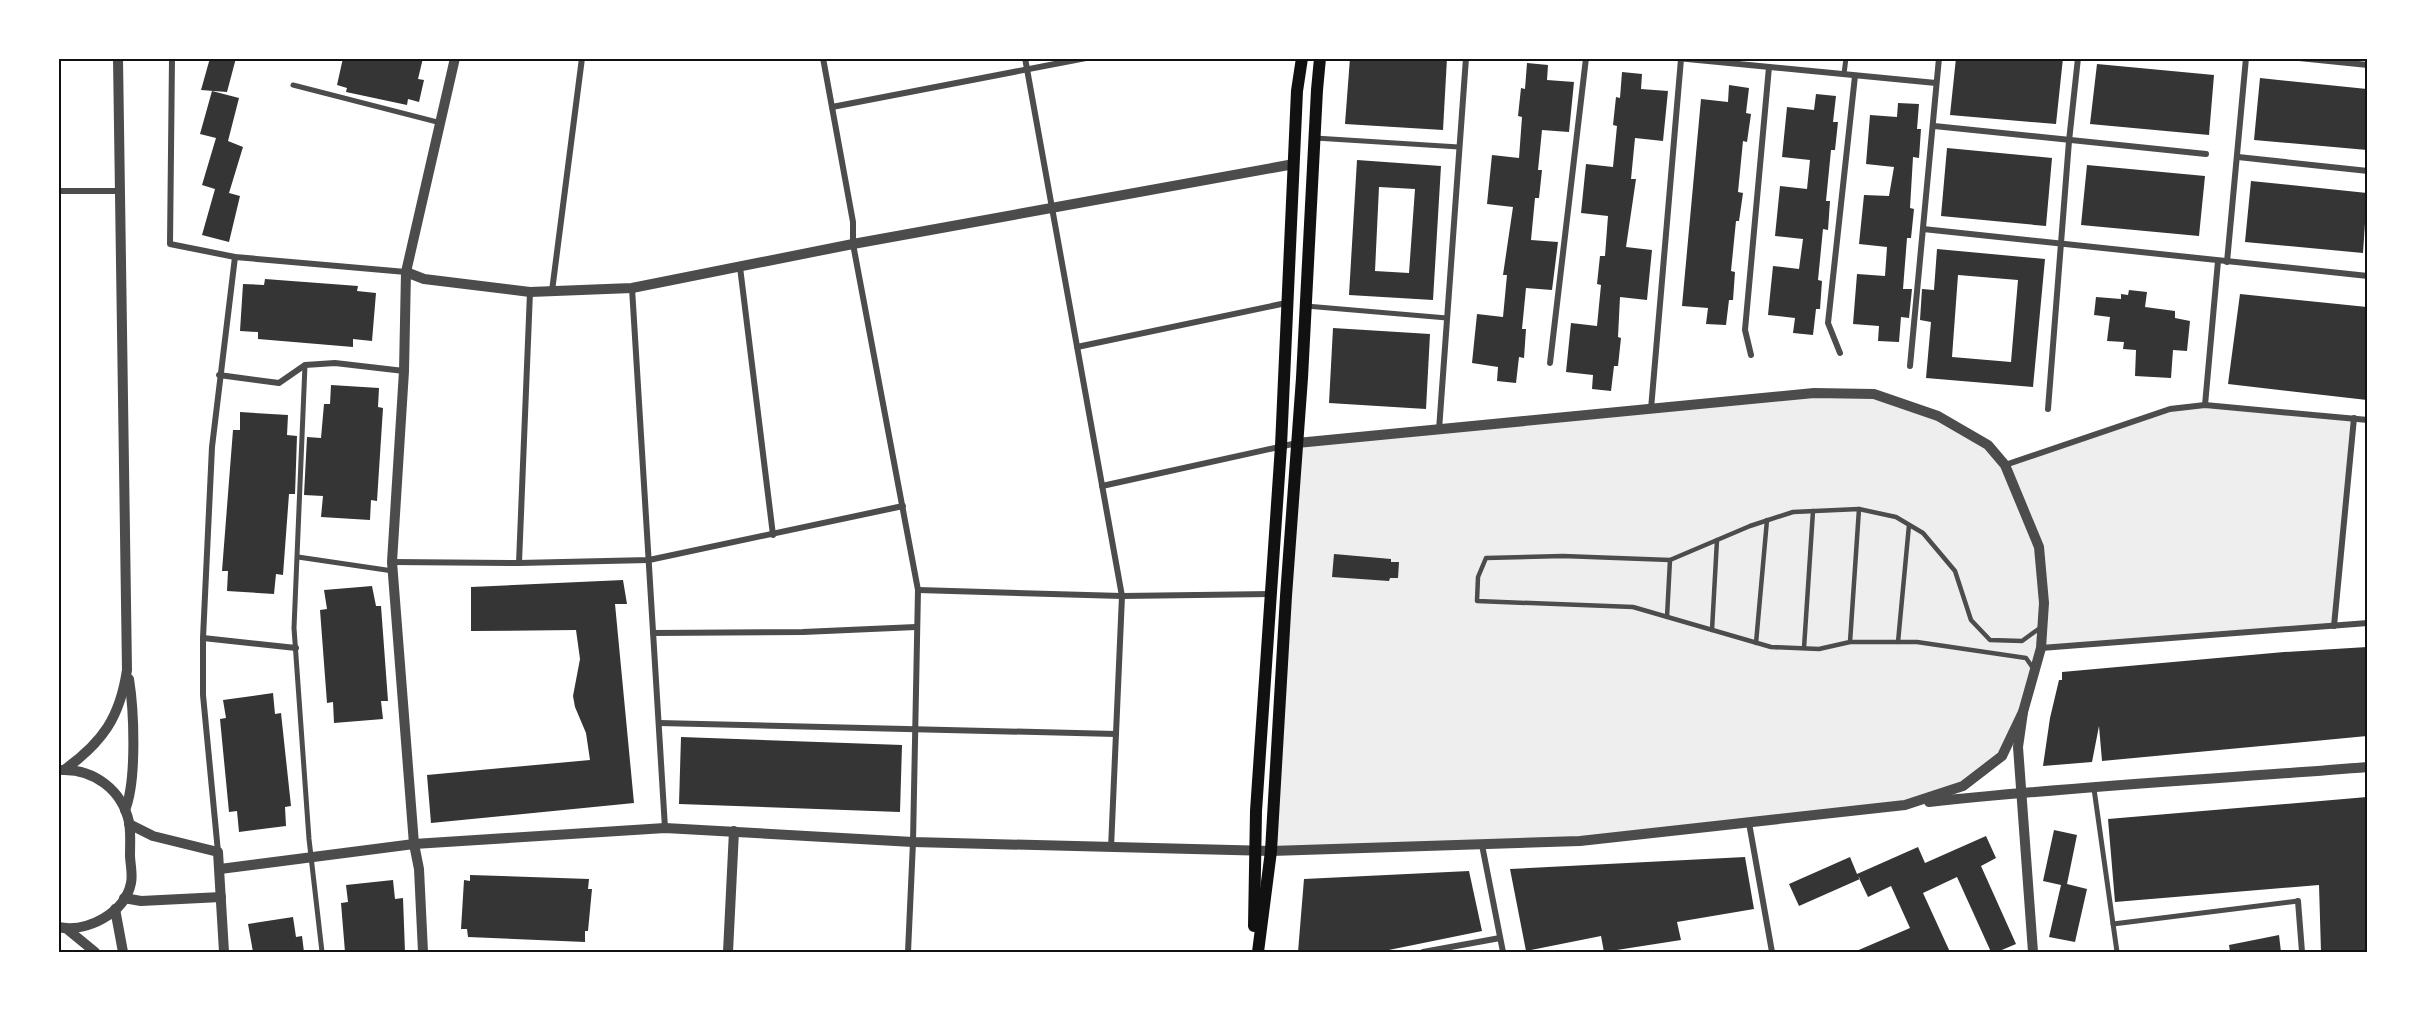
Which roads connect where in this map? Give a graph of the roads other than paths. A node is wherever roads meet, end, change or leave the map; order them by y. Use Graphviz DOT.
graph roads {
  1 [pos="118,58"];
  2 [pos="172,58"];
  3 [pos="455,58"];
  4 [pos="582,58"];
  5 [pos="823,58"];
  6 [pos="1025,58"];
  7 [pos="1086,58"];
  8 [pos="1302,58"];
  9 [pos="1320,58"];
  10 [pos="1466,58"];
  11 [pos="1586,58"];
  12 [pos="1846,58"];
  13 [pos="1939,58"];
  14 [pos="2078,58"];
  15 [pos="2246,58"];
  16 [pos="2299,58"];
  17 [pos="1679,59"];
  18 [pos="1753,62"];
  19 [pos="2367,65"];
  20 [pos="1769,67"];
  21 [pos="1027,69"];
  22 [pos="1844,74"];
  23 [pos="1855,76"];
  24 [pos="1936,83"];
  25 [pos="293,85"];
  26 [pos="832,108"];
  27 [pos="441,123"];
  28 [pos="1934,126"];
  29 [pos="1314,138"];
  30 [pos="2069,141"];
  31 [pos="1459,147"];
  32 [pos="2206,154"];
  33 [pos="2238,157"];
  34 [pos="1294,164"];
  35 [pos="2367,171"];
  36 [pos="58,191"];
  37 [pos="121,191"];
  38 [pos="1052,208"];
  39 [pos="1923,229"];
  40 [pos="2062,243"];
  41 [pos="854,244"];
  42 [pos="235,257"];
  43 [pos="2218,261"];
  44 [pos="2228,262"];
  45 [pos="740,267"];
  46 [pos="406,272"];
  47 [pos="2367,276"];
  48 [pos="632,288"];
  49 [pos="552,291"];
  50 [pos="530,292"];
  51 [pos="1286,303"];
  52 [pos="1306,306"];
  53 [pos="1447,318"];
  54 [pos="1077,347"];
  55 [pos="1840,353"];
  56 [pos="1751,355"];
  57 [pos="1550,363"];
  58 [pos="305,365"];
  59 [pos="1910,366"];
  60 [pos="404,371"];
  61 [pos="219,375"];
  62 [pos="2205,405"];
  63 [pos="2048,408"];
  64 [pos="1651,409"];
  65 [pos="2354,418"];
  66 [pos="2367,420"];
  67 [pos="1438,430"];
  68 [pos="1297,443"];
  69 [pos="1281,446"];
  70 [pos="2005,465"];
  71 [pos="1102,486"];
  72 [pos="903,506"];
  73 [pos="1859,509"];
  74 [pos="1813,511"];
  75 [pos="1767,520"];
  76 [pos="1909,525"];
  77 [pos="772,535"];
  78 [pos="1717,540"];
  79 [pos="298,557"];
  80 [pos="649,560"];
  81 [pos="1670,560"];
  82 [pos="519,563"];
  83 [pos="392,567"];
  84 [pos="918,590"];
  85 [pos="1272,594"];
  86 [pos="1122,596"];
  87 [pos="1667,617"];
  88 [pos="2367,622"];
  89 [pos="2334,626"];
  90 [pos="916,627"];
  91 [pos="2042,627"];
  92 [pos="1712,630"];
  93 [pos="653,633"];
  94 [pos="203,638"];
  95 [pos="1850,642"];
  96 [pos="1898,642"];
  97 [pos="1756,643"];
  98 [pos="296,648"];
  99 [pos="1804,648"];
  100 [pos="2041,648"];
  101 [pos="127,670"];
  102 [pos="2034,670"];
  103 [pos="2023,712"];
  104 [pos="659,723"];
  105 [pos="915,729"];
  106 [pos="1116,734"];
  107 [pos="2367,767"];
  108 [pos="61,770"];
  109 [pos="2094,789"];
  110 [pos="2020,792"];
  111 [pos="1905,805"];
  112 [pos="125,810"];
  113 [pos="1749,823"];
  114 [pos="129,824"];
  115 [pos="665,828"];
  116 [pos="734,831"];
  117 [pos="913,842"];
  118 [pos="414,844"];
  119 [pos="1482,845"];
  120 [pos="1111,848"];
  121 [pos="1255,851"];
  122 [pos="1271,851"];
  123 [pos="218,852"];
  124 [pos="311,857"];
  125 [pos="220,869"];
  126 [pos="221,897"];
  127 [pos="124,898"];
  128 [pos="2298,901"];
  129 [pos="115,909"];
  130 [pos="2113,924"];
  131 [pos="63,928"];
  132 [pos="1500,938"];
  133 [pos="95,952"];
  134 [pos="123,952"];
  135 [pos="224,952"];
  136 [pos="322,952"];
  137 [pos="423,952"];
  138 [pos="728,952"];
  139 [pos="908,952"];
  140 [pos="1256,952"];
  141 [pos="1423,952"];
  142 [pos="1503,952"];
  143 [pos="1772,952"];
  144 [pos="2033,952"];
  145 [pos="2117,952"];
  146 [pos="2302,952"];
  1 -- 37 [label="street"];
  2 -- 42 [label="street"];
  3 -- 27 [label="street"];
  4 -- 49 [label="street"];
  5 -- 26 [label="street"];
  6 -- 21 [label="street"];
  7 -- 21 [label="street"];
  8 -- 34 [label="main road"];
  9 -- 29 [label="main road"];
  10 -- 31 [label="street"];
  11 -- 57 [label="street"];
  12 -- 22 [label="street"];
  13 -- 24 [label="street"];
  14 -- 30 [label="street"];
  15 -- 33 [label="street"];
  16 -- 19 [label="street"];
  17 -- 18 [label="street"];
  17 -- 64 [label="street"];
  18 -- 20 [label="street"];
  20 -- 22 [label="street"];
  20 -- 56 [label="street"];
  21 -- 26 [label="street"];
  21 -- 38 [label="street"];
  22 -- 23 [label="street"];
  23 -- 24 [label="street"];
  23 -- 55 [label="street"];
  24 -- 28 [label="street"];
  25 -- 27 [label="street"];
  26 -- 41 [label="street"];
  27 -- 46 [label="street"];
  28 -- 30 [label="street"];
  28 -- 39 [label="street"];
  29 -- 31 [label="street"];
  29 -- 52 [label="main road"];
  30 -- 32 [label="street"];
  30 -- 40 [label="street"];
  31 -- 53 [label="street"];
  33 -- 35 [label="street"];
  33 -- 44 [label="street"];
  34 -- 38 [label="street"];
  34 -- 51 [label="main road"];
  36 -- 37 [label="street"];
  37 -- 101 [label="street"];
  38 -- 41 [label="street"];
  38 -- 54 [label="street"];
  39 -- 40 [label="street"];
  39 -- 59 [label="street"];
  40 -- 43 [label="street"];
  40 -- 63 [label="street"];
  41 -- 45 [label="street"];
  41 -- 72 [label="street"];
  42 -- 46 [label="street"];
  42 -- 61 [label="street"];
  43 -- 44 [label="street"];
  43 -- 62 [label="street"];
  44 -- 47 [label="street"];
  45 -- 48 [label="street"];
  45 -- 77 [label="street"];
  46 -- 50 [label="street"];
  46 -- 60 [label="street"];
  48 -- 49 [label="street"];
  48 -- 80 [label="street"];
  49 -- 50 [label="street"];
  50 -- 82 [label="street"];
  51 -- 54 [label="street"];
  51 -- 69 [label="main road"];
  52 -- 53 [label="street"];
  52 -- 68 [label="main road"];
  53 -- 67 [label="street"];
  54 -- 71 [label="street"];
  58 -- 60 [label="street"];
  58 -- 61 [label="street"];
  58 -- 79 [label="street"];
  60 -- 83 [label="street"];
  61 -- 94 [label="street"];
  62 -- 65 [label="street"];
  62 -- 70 [label="street"];
  64 -- 67 [label="street"];
  64 -- 70 [label="street"];
  65 -- 66 [label="street"];
  65 -- 89 [label="street"];
  67 -- 68 [label="street"];
  68 -- 69 [label="street"];
  68 -- 122 [label="main road"];
  69 -- 71 [label="street"];
  69 -- 85 [label="main road"];
  70 -- 91 [label="street"];
  71 -- 86 [label="street"];
  72 -- 77 [label="street"];
  72 -- 84 [label="street"];
  73 -- 74 [label="lane"];
  73 -- 76 [label="lane"];
  73 -- 95 [label="lane"];
  74 -- 75 [label="lane"];
  74 -- 99 [label="lane"];
  75 -- 78 [label="lane"];
  75 -- 97 [label="lane"];
  76 -- 91 [label="lane"];
  76 -- 96 [label="lane"];
  77 -- 80 [label="street"];
  78 -- 81 [label="lane"];
  78 -- 92 [label="lane"];
  79 -- 83 [label="street"];
  79 -- 98 [label="street"];
  80 -- 82 [label="street"];
  80 -- 93 [label="street"];
  81 -- 87 [label="lane"];
  81 -- 87 [label="lane"];
  82 -- 83 [label="street"];
  83 -- 118 [label="street"];
  84 -- 86 [label="street"];
  84 -- 90 [label="street"];
  85 -- 86 [label="street"];
  85 -- 121 [label="main road"];
  86 -- 106 [label="street"];
  87 -- 92 [label="lane"];
  88 -- 89 [label="street"];
  89 -- 100 [label="street"];
  90 -- 93 [label="street"];
  90 -- 105 [label="street"];
  91 -- 100 [label="street"];
  92 -- 97 [label="lane"];
  93 -- 104 [label="street"];
  94 -- 98 [label="street"];
  94 -- 123 [label="street"];
  95 -- 96 [label="lane"];
  95 -- 99 [label="lane"];
  96 -- 102 [label="lane"];
  97 -- 99 [label="lane"];
  98 -- 124 [label="street"];
  100 -- 102 [label="street"];
  101 -- 108 [label="street"];
  101 -- 112 [label="street"];
  102 -- 103 [label="street"];
  103 -- 110 [label="street"];
  103 -- 111 [label="street"];
  104 -- 105 [label="street"];
  104 -- 115 [label="street"];
  105 -- 106 [label="street"];
  105 -- 117 [label="street"];
  106 -- 120 [label="street"];
  107 -- 109 [label="street"];
  108 -- 112 [label="street"];
  109 -- 110 [label="street"];
  109 -- 130 [label="street"];
  110 -- 111 [label="street"];
  110 -- 144 [label="street"];
  111 -- 113 [label="street"];
  112 -- 114 [label="street"];
  113 -- 119 [label="street"];
  113 -- 143 [label="street"];
  114 -- 123 [label="street"];
  114 -- 127 [label="street"];
  115 -- 116 [label="street"];
  115 -- 118 [label="street"];
  116 -- 117 [label="street"];
  116 -- 138 [label="street"];
  117 -- 120 [label="street"];
  117 -- 139 [label="street"];
  118 -- 124 [label="street"];
  118 -- 137 [label="street"];
  119 -- 122 [label="street"];
  119 -- 132 [label="street"];
  120 -- 121 [label="street"];
  121 -- 122 [label="street"];
  121 -- 140 [label="main road"];
  122 -- 140 [label="main road"];
  123 -- 125 [label="street"];
  124 -- 125 [label="street"];
  124 -- 136 [label="street"];
  125 -- 126 [label="street"];
  126 -- 127 [label="street"];
  126 -- 135 [label="street"];
  127 -- 129 [label="street"];
  128 -- 130 [label="street"];
  128 -- 146 [label="street"];
  129 -- 131 [label="street"];
  129 -- 134 [label="street"];
  130 -- 145 [label="street"];
  131 -- 133 [label="street"];
  132 -- 141 [label="street"];
  132 -- 142 [label="street"];
}
